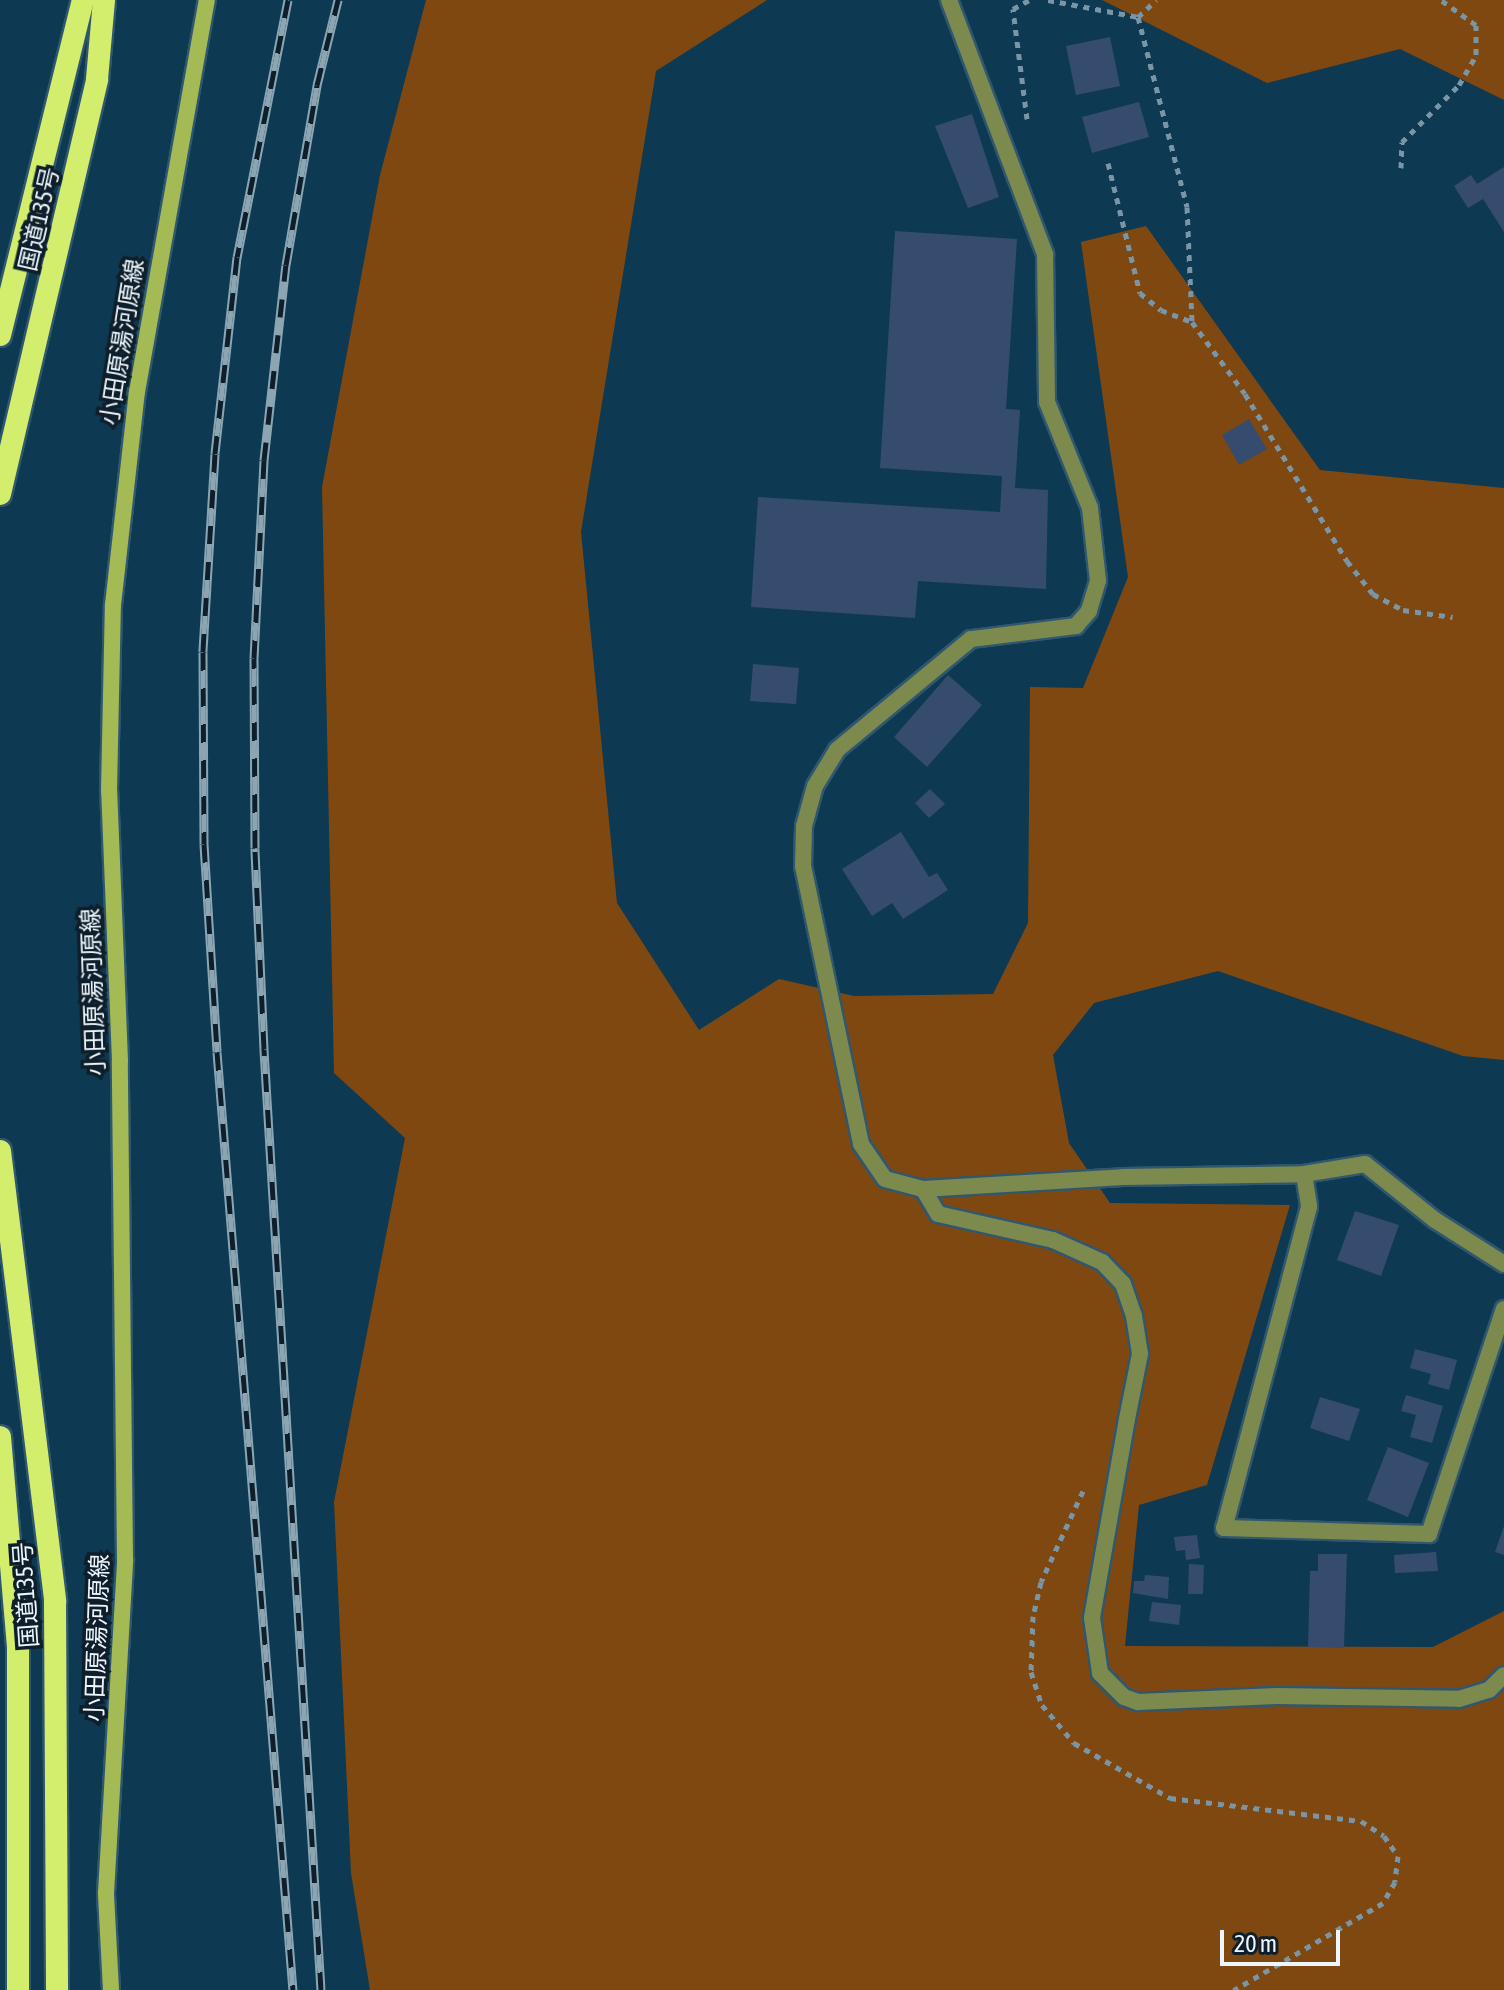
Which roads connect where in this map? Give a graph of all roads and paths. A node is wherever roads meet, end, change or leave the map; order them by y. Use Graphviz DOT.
graph roads {
  1 [pos="83,0"];
  2 [pos="104,0"];
  3 [pos="207,0"];
  4 [pos="949,0"];
  5 [pos="1029,0"];
  6 [pos="1048,0"];
  7 [pos="1156,0"];
  8 [pos="1441,0"];
  9 [pos="1138,17"];
  10 [pos="1028,128"];
  11 [pos="1108,163"];
  12 [pos="1401,168"];
  13 [pos="1192,322"];
  14 [pos="0,335"];
  15 [pos="0,494"];
  16 [pos="1453,617"];
  17 [pos="0,1151"];
  18 [pos="1304,1174"];
  19 [pos="923,1189"];
  20 [pos="1504,1264"];
  21 [pos="1504,1309"];
  22 [pos="0,1437"];
  23 [pos="1087,1482"];
  24 [pos="1504,1675"];
  25 [pos="18,1990"];
  26 [pos="57,1990"];
  27 [pos="111,1990"];
  28 [pos="1234,1990"];
  1 -- 14 [label="highway, 国道135号"];
  2 -- 15 [label="highway, 国道135号"];
  3 -- 27 [label="main road, 小田原湯河原線"];
  4 -- 19 [label="street"];
  5 -- 10 [label="path"];
  6 -- 9 [label="path"];
  7 -- 9 [label="path"];
  8 -- 12 [label="path"];
  9 -- 13 [label="path"];
  11 -- 13 [label="path"];
  13 -- 16 [label="path"];
  17 -- 26 [label="highway, 国道135号"];
  18 -- 19 [label="street"];
  18 -- 20 [label="street"];
  18 -- 21 [label="street"];
  19 -- 24 [label="street"];
  22 -- 25 [label="highway, 国道135号"];
  23 -- 28 [label="path"];
}
